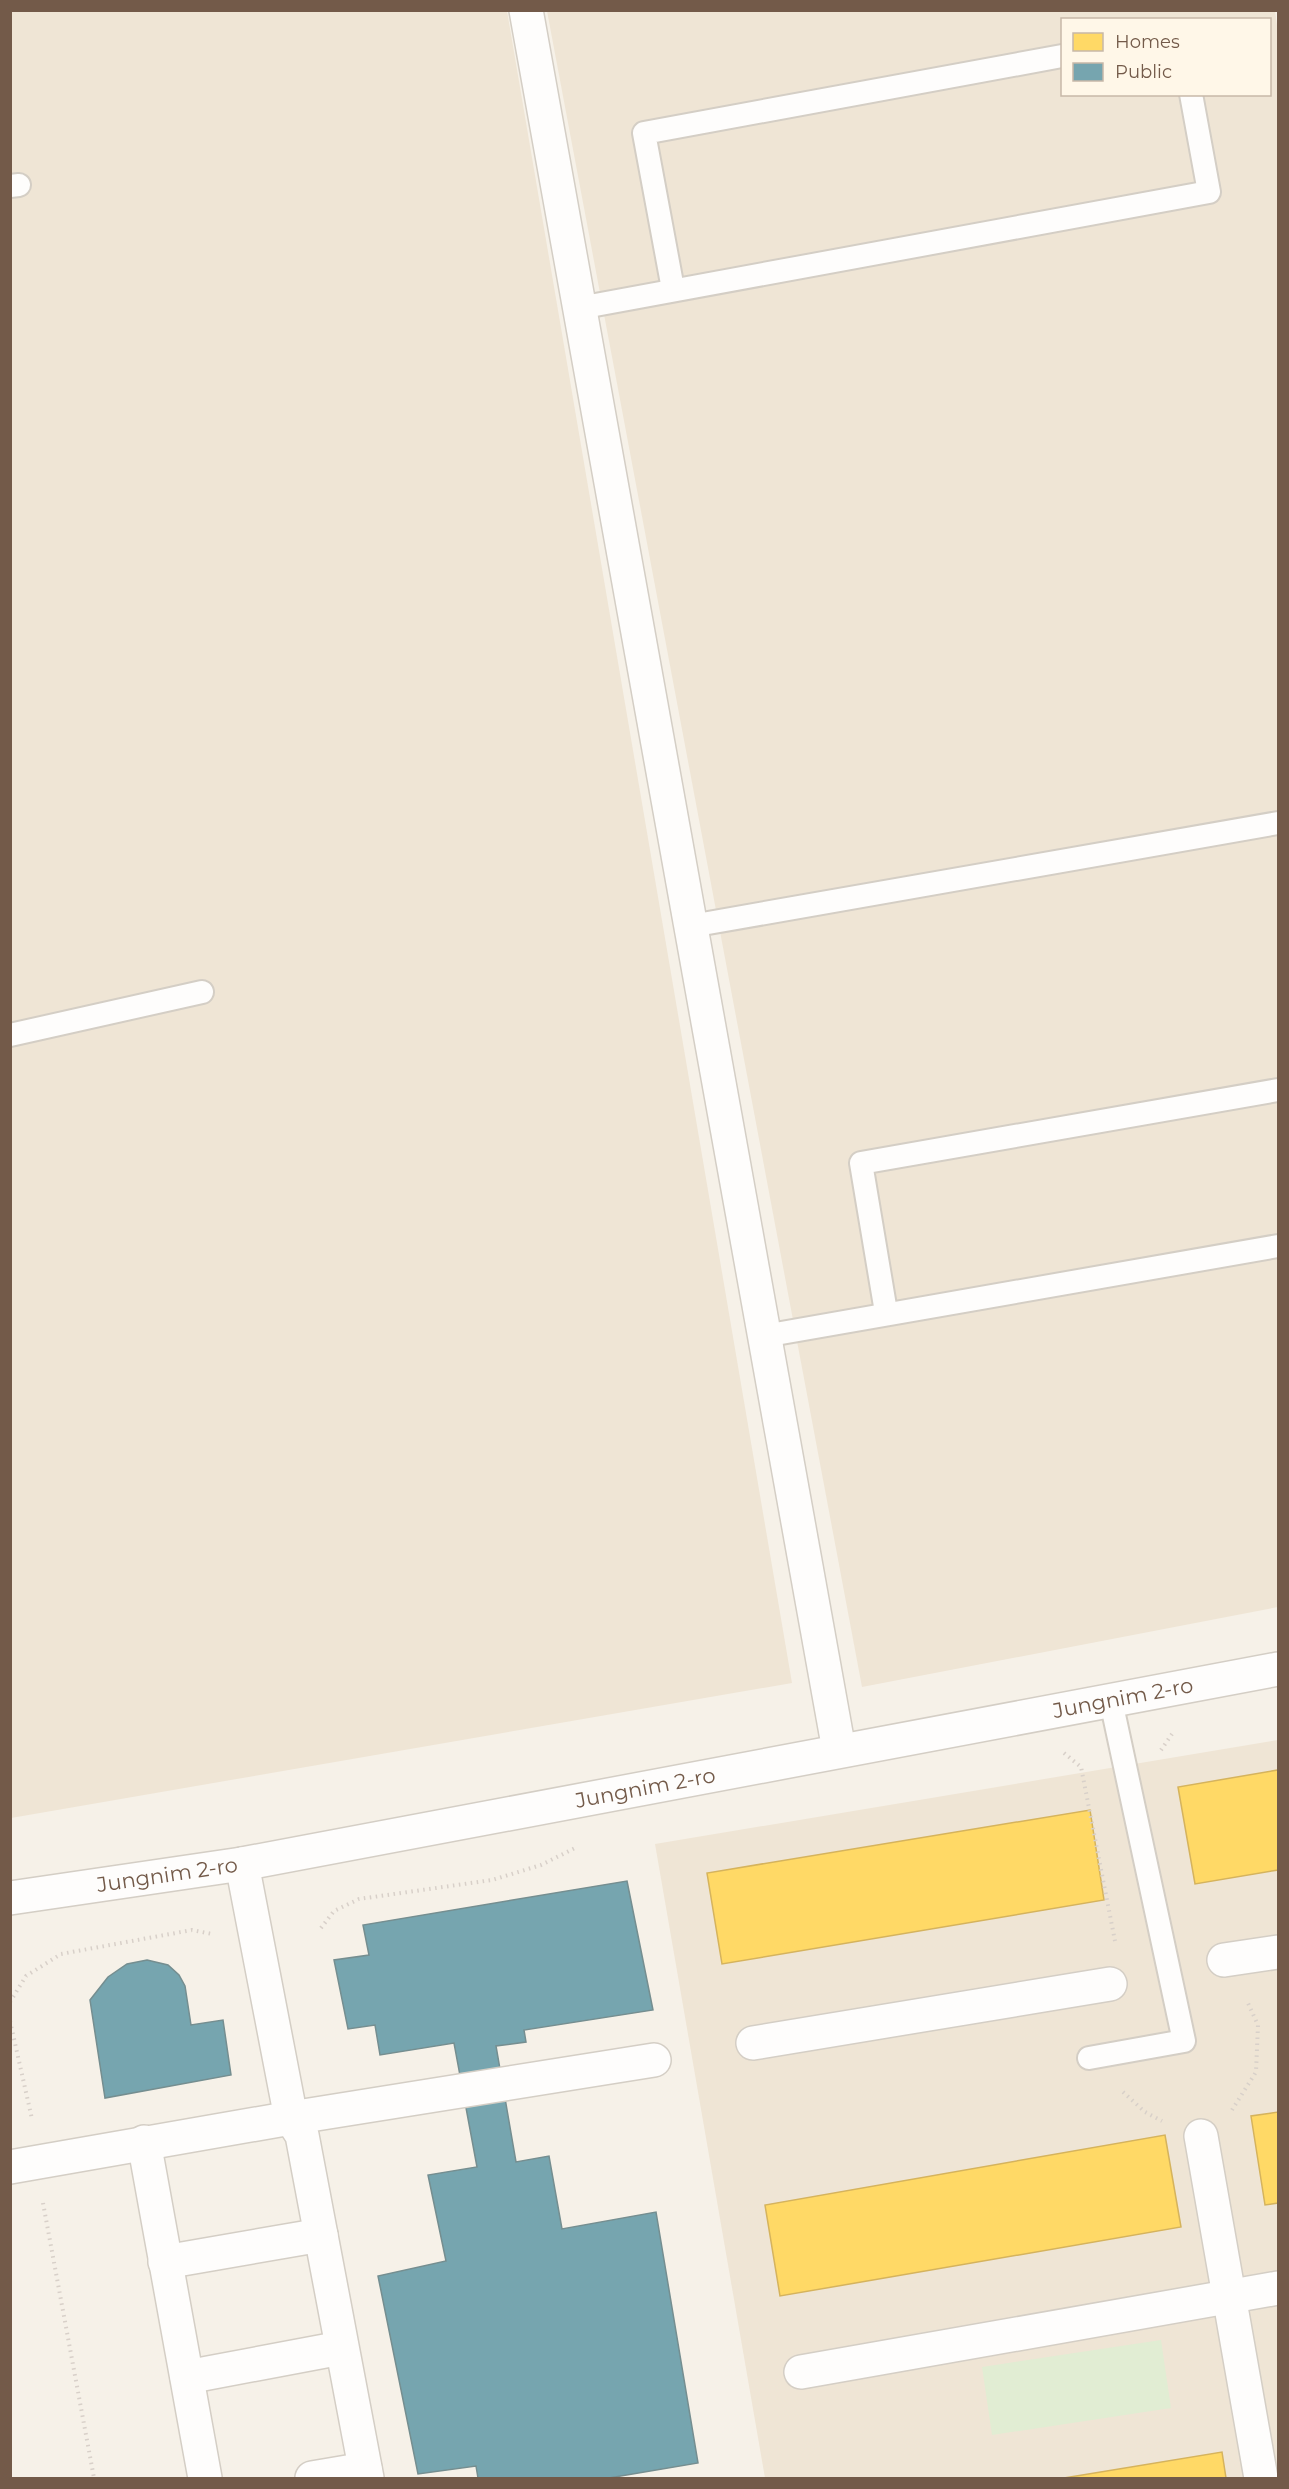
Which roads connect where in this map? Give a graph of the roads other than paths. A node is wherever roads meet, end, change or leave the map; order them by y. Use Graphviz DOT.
graph roads {
  1 [pos="526,10"];
  2 [pos="1061,56"];
  3 [pos="1191,96"];
  4 [pos="672,289"];
  5 [pos="579,308"];
  6 [pos="1278,823"];
  7 [pos="691,927"];
  8 [pos="202,992"];
  9 [pos="10,1035"];
  10 [pos="1278,1090"];
  11 [pos="1278,1246"];
  12 [pos="886,1312"];
  13 [pos="764,1336"];
  14 [pos="1278,1669"];
  15 [pos="1111,1701"];
  16 [pos="839,1750"];
  17 [pos="242,1864"];
  18 [pos="10,1898"];
  19 [pos="1278,1952"];
  20 [pos="1224,1960"];
  21 [pos="1110,1984"];
  22 [pos="753,2043"];
  23 [pos="1089,2058"];
  24 [pos="654,2060"];
  25 [pos="291,2118"];
  26 [pos="1201,2136"];
  27 [pos="144,2142"];
  28 [pos="10,2167"];
  29 [pos="321,2235"];
  30 [pos="165,2262"];
  31 [pos="1278,2288"];
  32 [pos="1229,2296"];
  33 [pos="341,2348"];
  34 [pos="801,2372"];
  35 [pos="187,2377"];
  36 [pos="366,2474"];
  37 [pos="205,2478"];
  38 [pos="312,2478"];
  39 [pos="1261,2478"];
  1 -- 5 [label="street"];
  2 -- 4 [label="lane"];
  3 -- 4 [label="lane"];
  4 -- 5 [label="lane"];
  5 -- 7 [label="street"];
  6 -- 7 [label="lane"];
  7 -- 13 [label="street"];
  8 -- 9 [label="lane"];
  10 -- 12 [label="lane"];
  11 -- 12 [label="lane"];
  12 -- 13 [label="lane"];
  13 -- 16 [label="street"];
  14 -- 15 [label="street, Jungnim 2-ro"];
  15 -- 16 [label="street, Jungnim 2-ro"];
  15 -- 23 [label="lane"];
  16 -- 17 [label="street, Jungnim 2-ro"];
  17 -- 18 [label="street, Jungnim 2-ro"];
  17 -- 25 [label="street"];
  19 -- 20 [label="street"];
  21 -- 22 [label="street"];
  24 -- 25 [label="street"];
  25 -- 27 [label="street"];
  25 -- 29 [label="street"];
  26 -- 32 [label="street"];
  27 -- 28 [label="street"];
  27 -- 30 [label="street"];
  29 -- 30 [label="street"];
  29 -- 33 [label="street"];
  30 -- 35 [label="street"];
  31 -- 32 [label="street"];
  32 -- 34 [label="street"];
  32 -- 39 [label="street"];
  33 -- 35 [label="street"];
  33 -- 36 [label="street"];
  35 -- 37 [label="street"];
  36 -- 38 [label="street"];
}
